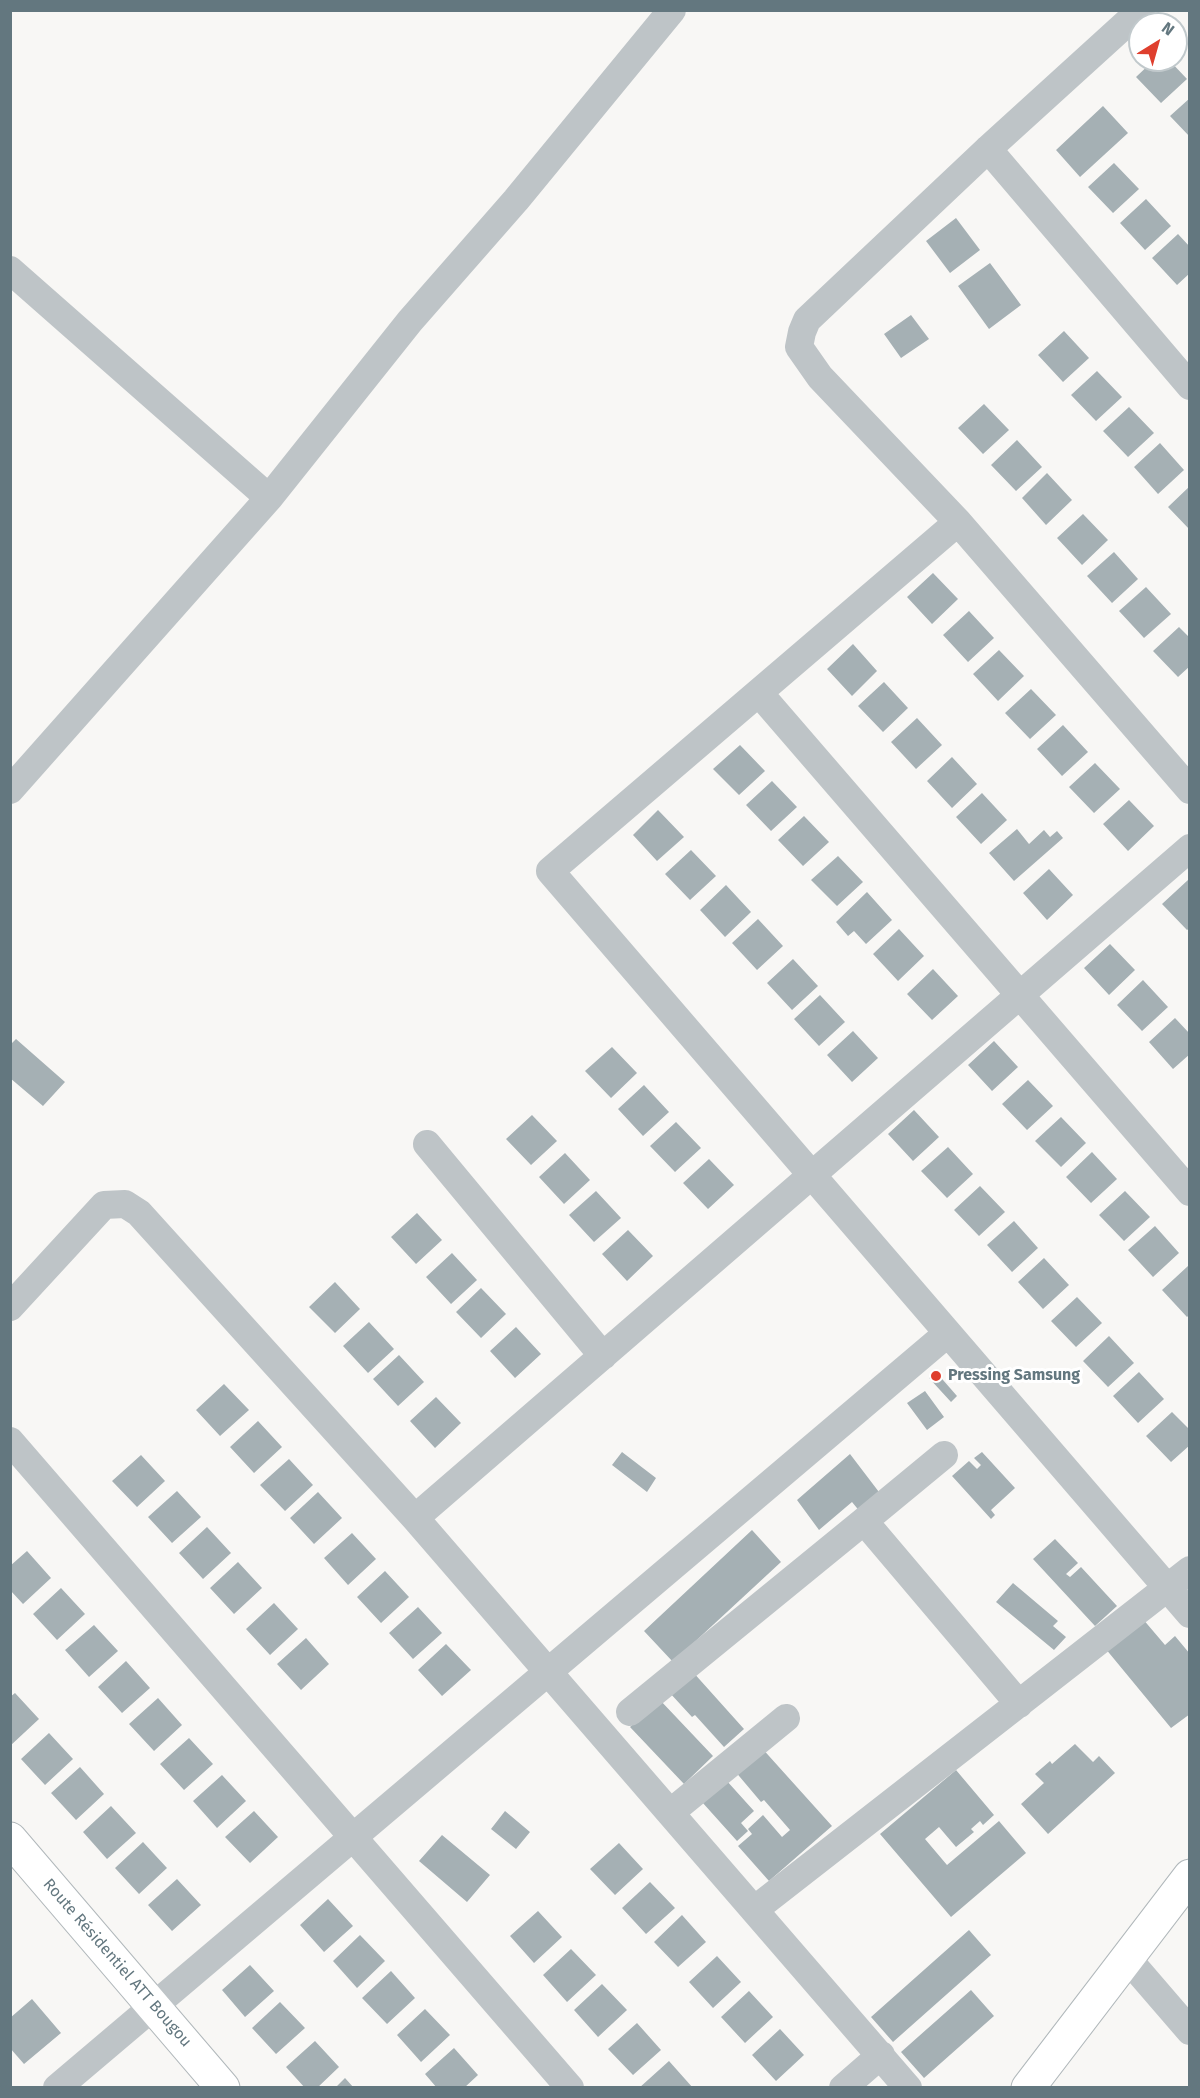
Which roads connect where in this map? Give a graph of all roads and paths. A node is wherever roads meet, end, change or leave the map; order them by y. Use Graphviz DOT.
graph roads {
  1 [pos="672,10"];
  2 [pos="1141,10"];
  3 [pos="988,149"];
  4 [pos="10,270"];
  5 [pos="1190,386"];
  6 [pos="269,498"];
  7 [pos="958,522"];
  8 [pos="759,693"];
  9 [pos="10,790"];
  10 [pos="1190,790"];
  11 [pos="1190,848"];
  12 [pos="1020,995"];
  13 [pos="427,1144"];
  14 [pos="812,1175"];
  15 [pos="1190,1192"];
  16 [pos="10,1308"];
  17 [pos="948,1333"];
  18 [pos="603,1356"];
  19 [pos="10,1441"];
  20 [pos="944,1455"];
  21 [pos="415,1518"];
  22 [pos="864,1521"];
  23 [pos="1190,1570"];
  24 [pos="1168,1589"];
  25 [pos="1190,1614"];
  26 [pos="548,1672"];
  27 [pos="1019,1704"];
  28 [pos="630,1712"];
  29 [pos="786,1718"];
  30 [pos="671,1812"];
  31 [pos="353,1837"];
  32 [pos="10,1839"];
  33 [pos="1190,1876"];
  34 [pos="754,1910"];
  35 [pos="1127,1958"];
  36 [pos="153,2006"];
  37 [pos="1190,2031"];
  38 [pos="881,2055"];
  39 [pos="57,2088"];
  40 [pos="223,2088"];
  41 [pos="570,2088"];
  42 [pos="843,2088"];
  43 [pos="909,2088"];
  44 [pos="1029,2088"];
  1 -- 6 [label="street"];
  2 -- 3 [label="street"];
  3 -- 5 [label="street"];
  3 -- 7 [label="street"];
  4 -- 6 [label="street"];
  6 -- 9 [label="street"];
  7 -- 8 [label="street"];
  7 -- 10 [label="street"];
  8 -- 12 [label="street"];
  8 -- 14 [label="street"];
  11 -- 12 [label="street"];
  12 -- 14 [label="street"];
  12 -- 15 [label="street"];
  13 -- 18 [label="street"];
  14 -- 17 [label="street"];
  14 -- 18 [label="street"];
  16 -- 21 [label="street"];
  17 -- 24 [label="street"];
  17 -- 26 [label="street"];
  18 -- 21 [label="street"];
  19 -- 31 [label="street"];
  20 -- 22 [label="street"];
  21 -- 26 [label="street"];
  22 -- 27 [label="street"];
  22 -- 28 [label="street"];
  23 -- 24 [label="street"];
  24 -- 25 [label="street"];
  24 -- 27 [label="street"];
  26 -- 30 [label="street"];
  26 -- 31 [label="street"];
  27 -- 34 [label="street"];
  29 -- 30 [label="street"];
  30 -- 34 [label="street"];
  31 -- 36 [label="street"];
  31 -- 41 [label="street"];
  32 -- 36 [label="street, Route Résidentiel ATT Bougou"];
  33 -- 35 [label="street"];
  34 -- 38 [label="street"];
  35 -- 37 [label="street"];
  35 -- 44 [label="street"];
  36 -- 39 [label="street"];
  36 -- 40 [label="street, Route Résidentiel ATT Bougou"];
  38 -- 42 [label="street"];
  38 -- 43 [label="street"];
}
